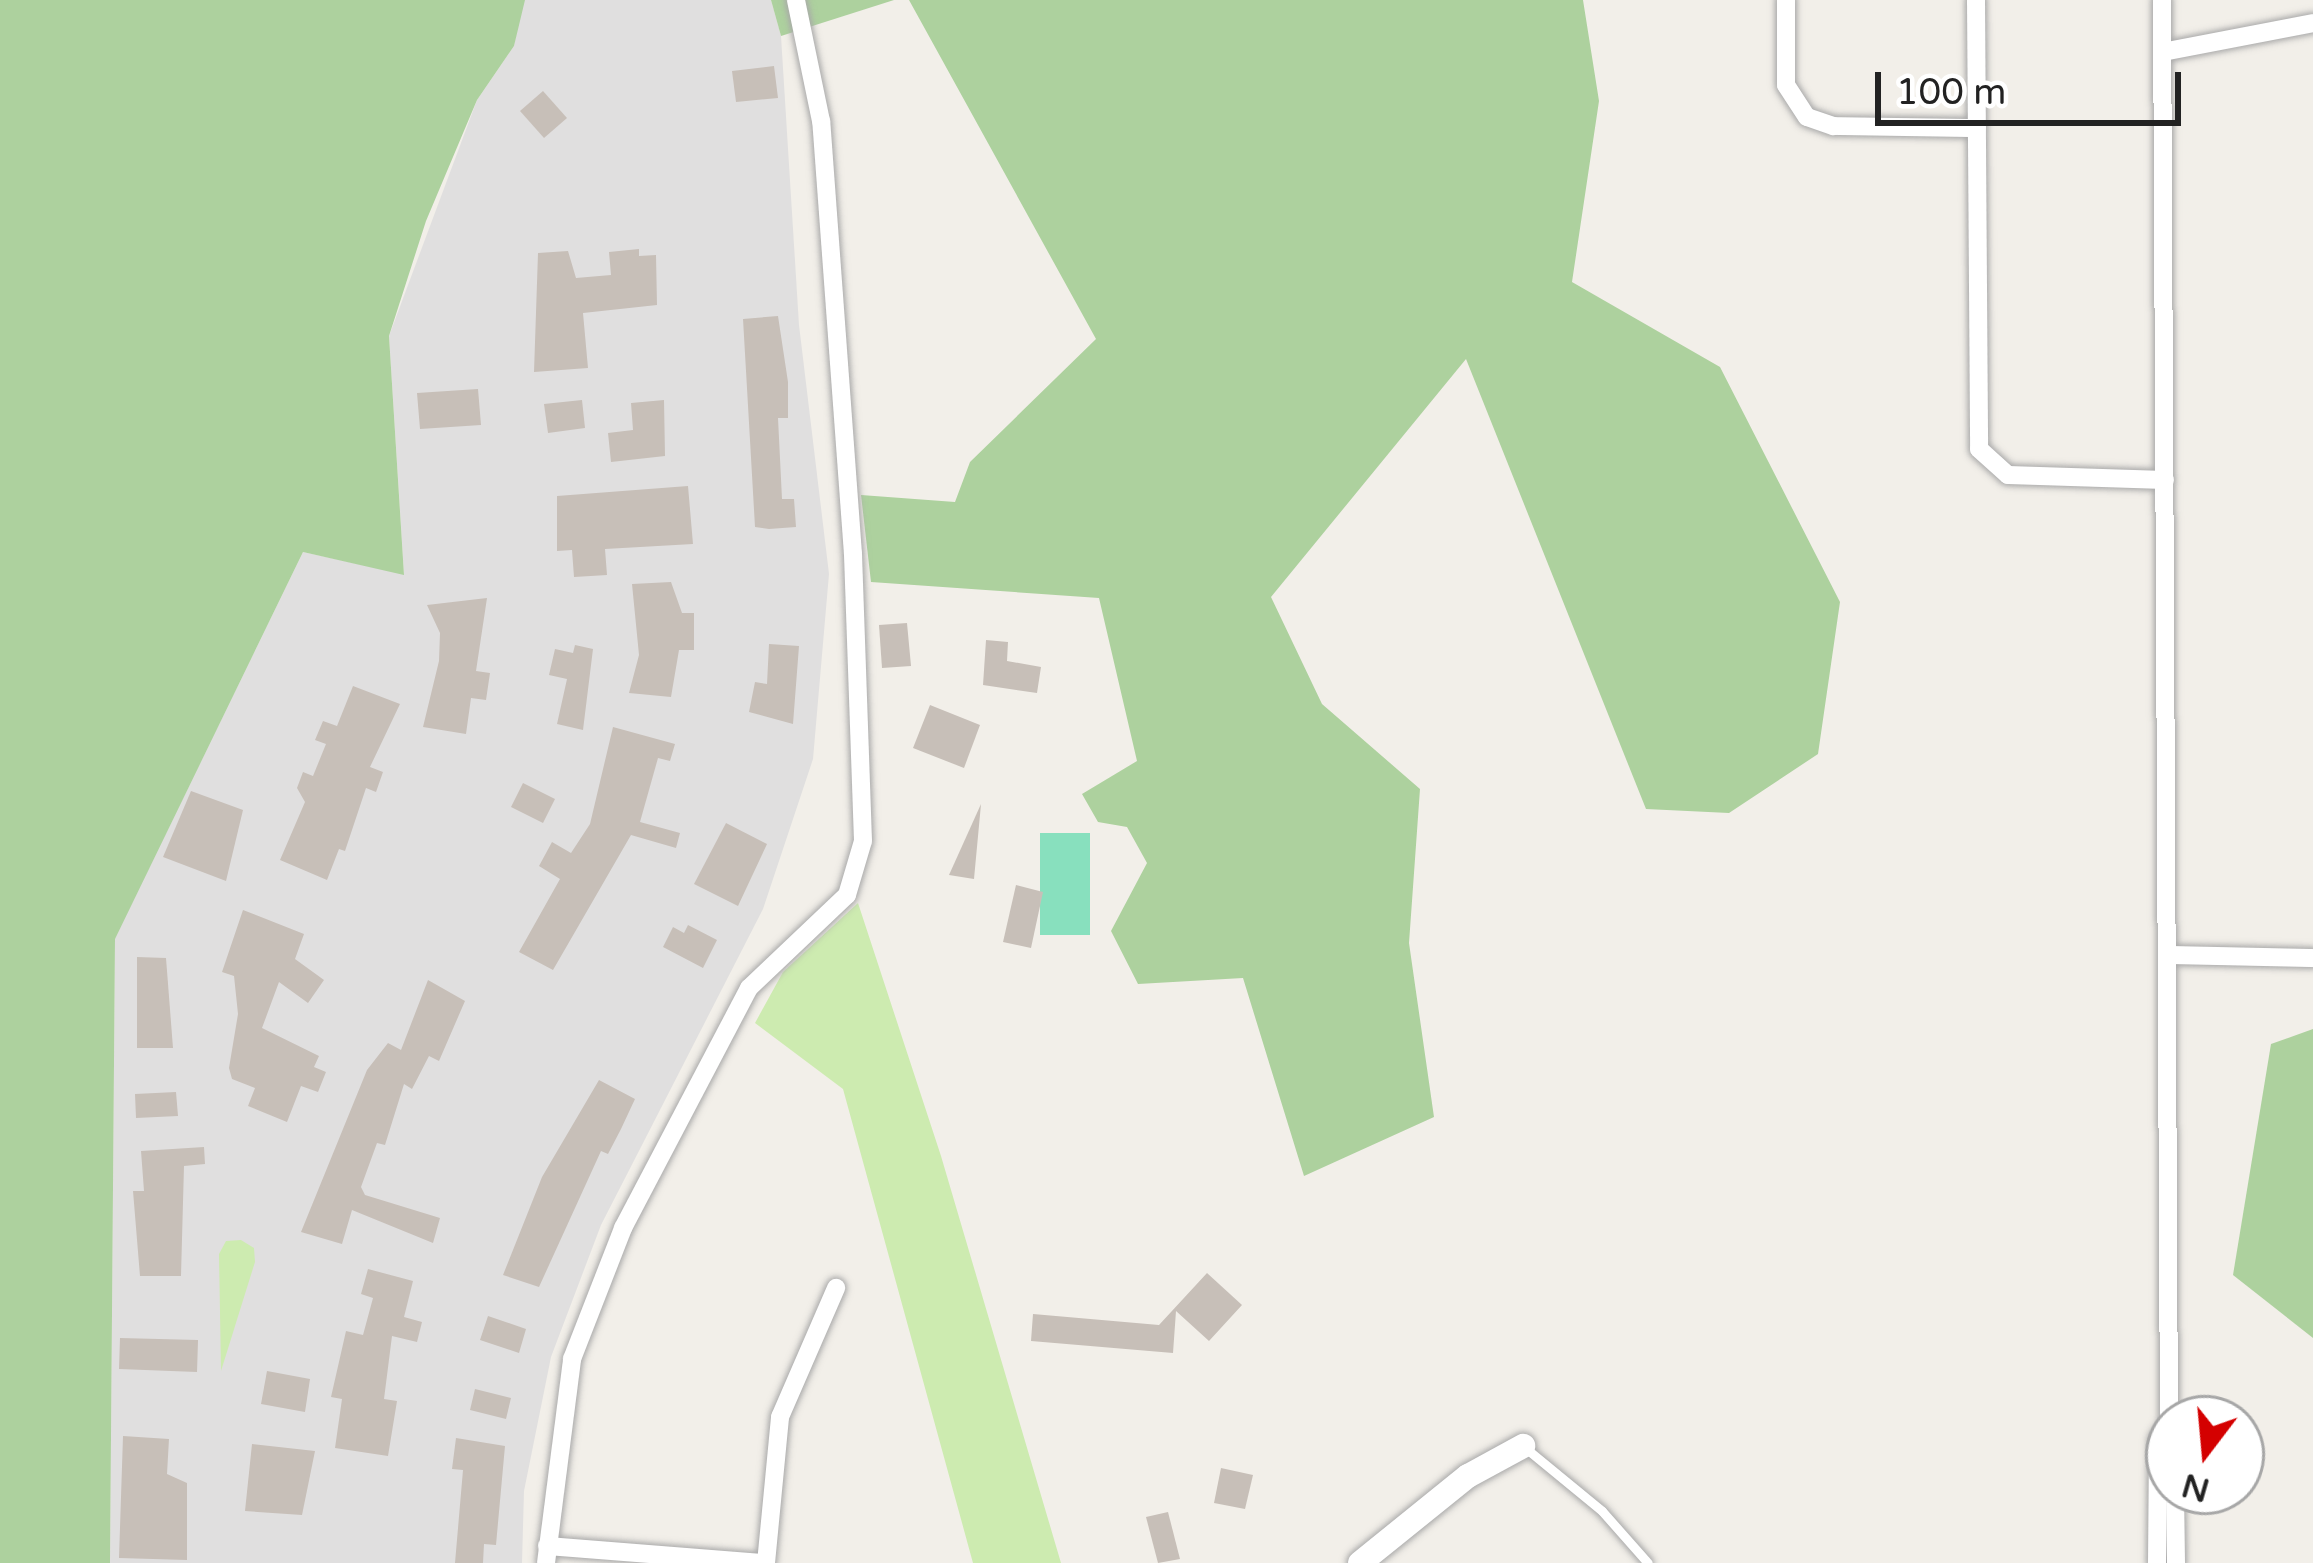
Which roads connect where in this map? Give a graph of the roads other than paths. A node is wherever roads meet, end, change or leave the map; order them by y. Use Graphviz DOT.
graph roads {
  1 [pos="796,0"];
  2 [pos="1786,0"];
  3 [pos="1976,0"];
  4 [pos="2162,0"];
  5 [pos="2313,23"];
  6 [pos="2162,52"];
  7 [pos="1977,128"];
  8 [pos="2165,480"];
  9 [pos="2168,955"];
  10 [pos="2313,958"];
  11 [pos="836,1288"];
  12 [pos="2168,1395"];
  13 [pos="1523,1446"];
  14 [pos="2165,1515"];
  15 [pos="2171,1515"];
  16 [pos="546,1554"];
  17 [pos="766,1563"];
  18 [pos="1360,1563"];
  19 [pos="1648,1563"];
  20 [pos="2157,1563"];
  21 [pos="2176,1563"];
  1 -- 16 [label="street"];
  2 -- 7 [label="street"];
  3 -- 7 [label="street"];
  4 -- 6 [label="street"];
  5 -- 6 [label="street"];
  6 -- 8 [label="street"];
  7 -- 8 [label="street"];
  8 -- 9 [label="street"];
  9 -- 10 [label="street"];
  9 -- 12 [label="street"];
  11 -- 17 [label="street"];
  13 -- 18 [label="street"];
  13 -- 19 [label="lane"];
  14 -- 20 [label="street"];
  15 -- 21 [label="street"];
  16 -- 17 [label="street"];
}
